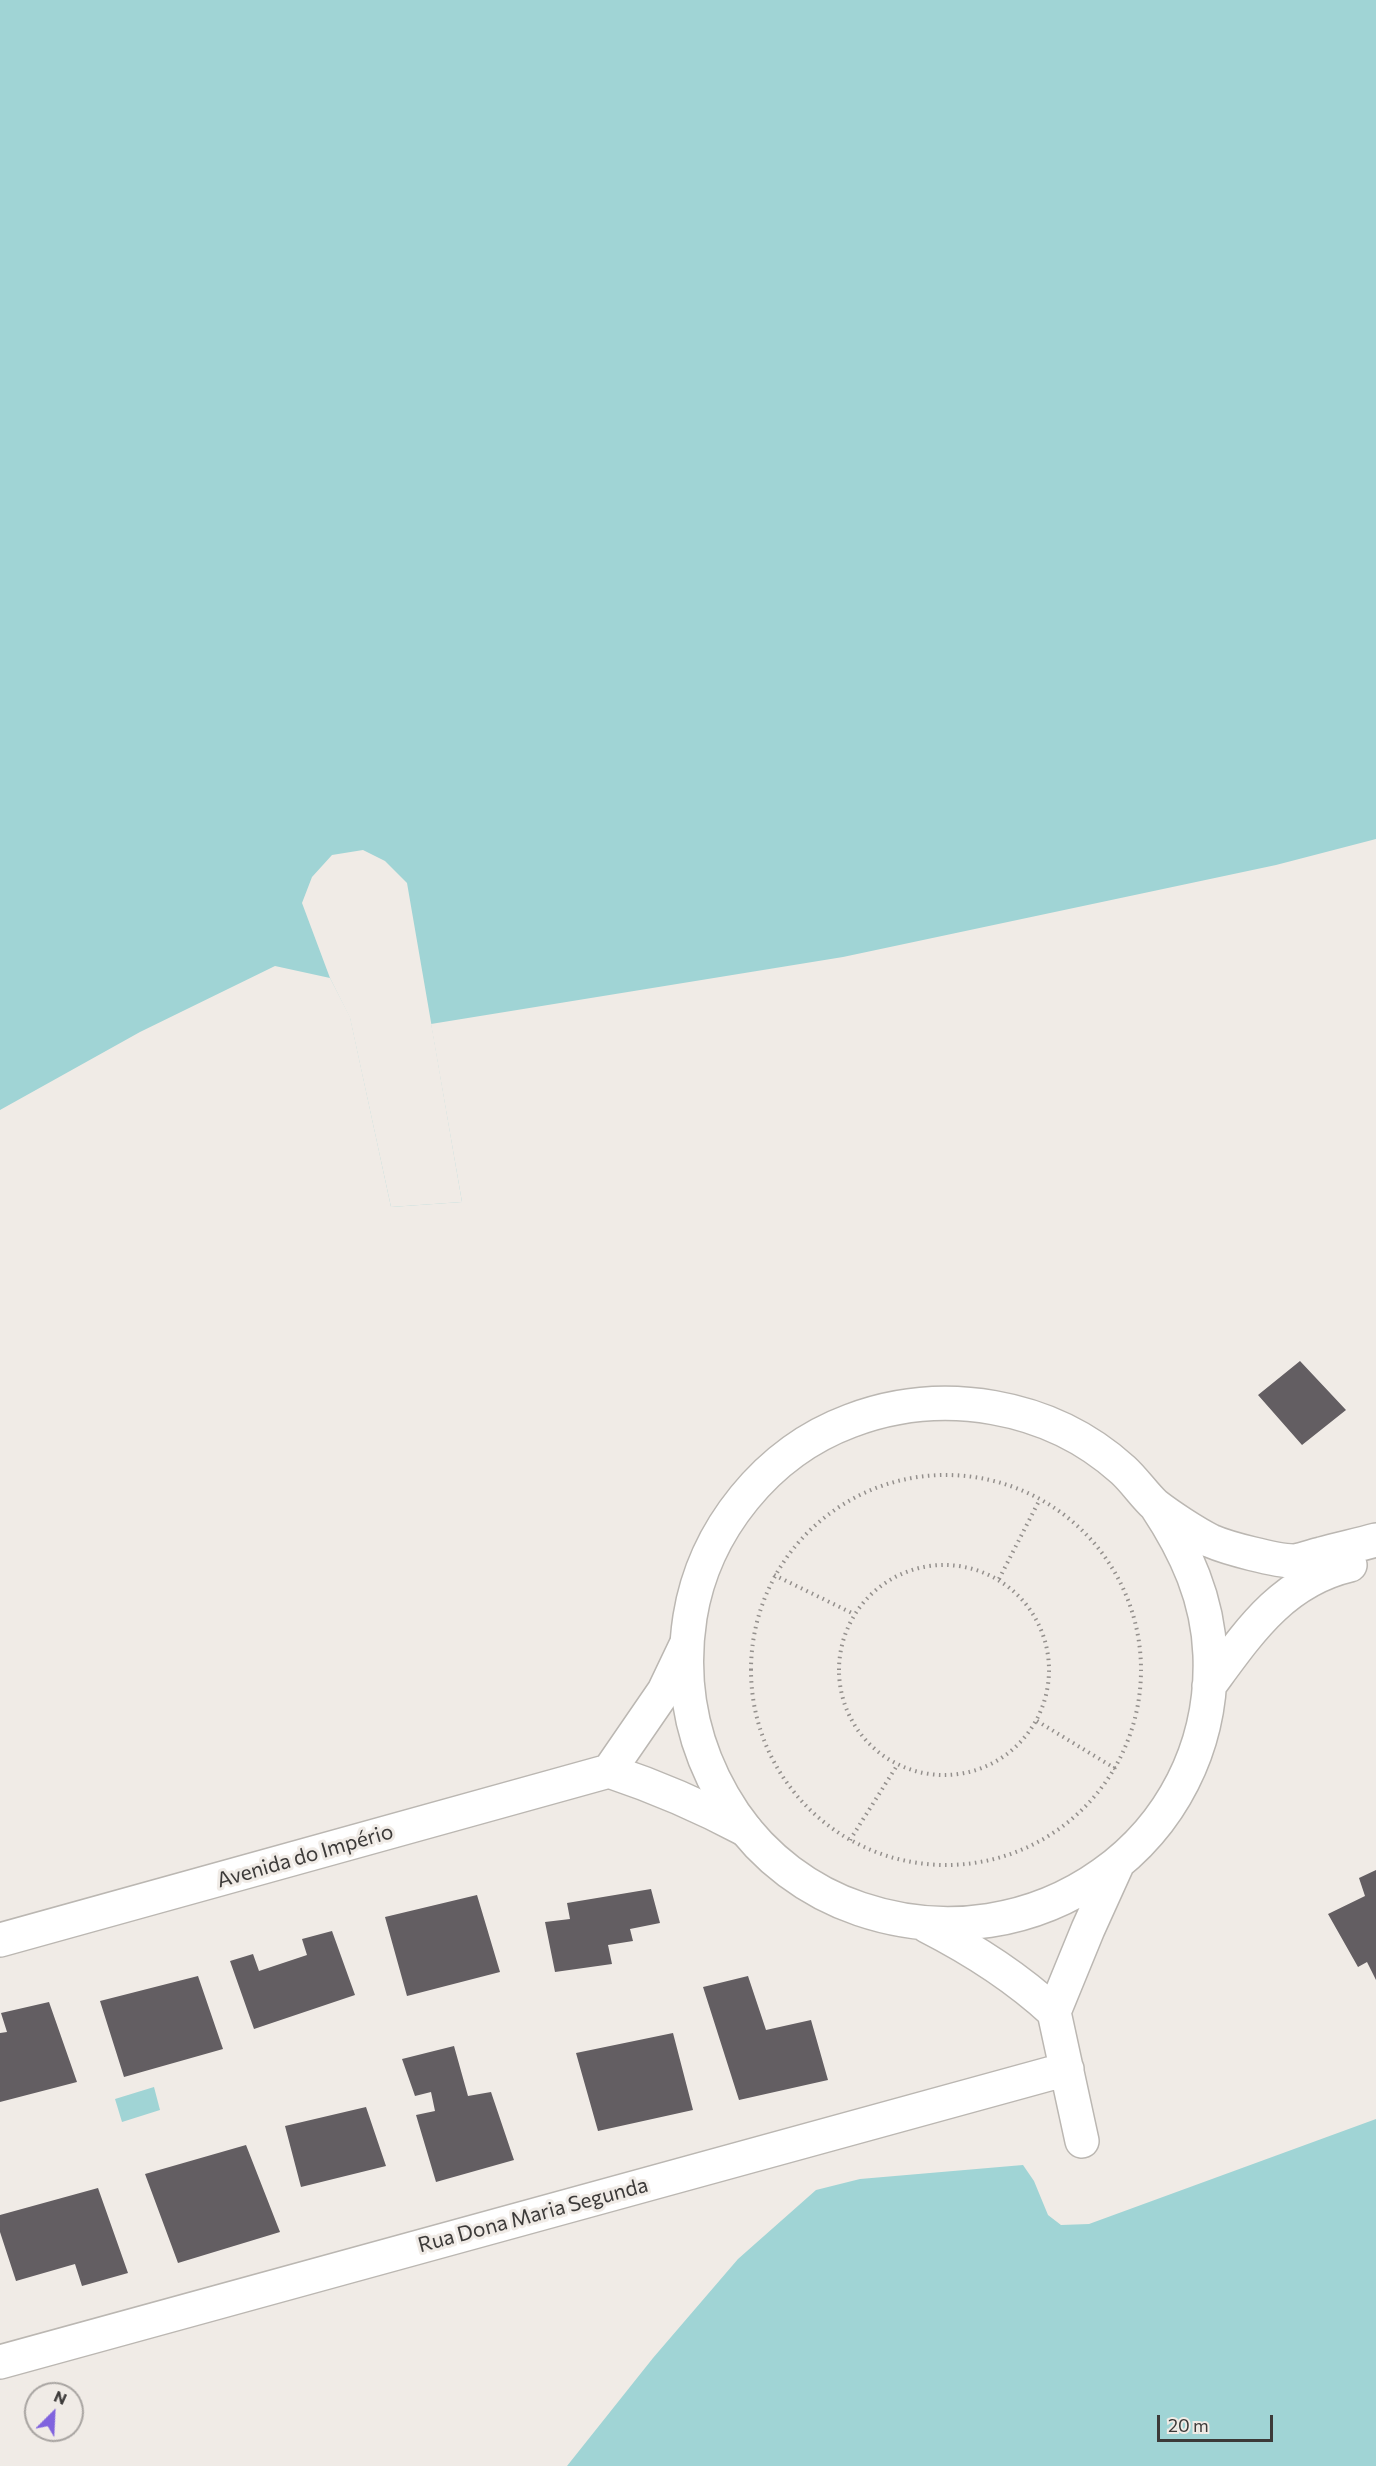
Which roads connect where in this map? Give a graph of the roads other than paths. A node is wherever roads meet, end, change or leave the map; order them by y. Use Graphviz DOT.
graph roads {
  1 [pos="1156,1506"];
  2 [pos="1376,1540"];
  3 [pos="1376,1559"];
  4 [pos="685,1647"];
  5 [pos="1209,1686"];
  6 [pos="609,1771"];
  7 [pos="746,1830"];
  8 [pos="1118,1863"];
  9 [pos="923,1924"];
  10 [pos="0,1940"];
  11 [pos="1054,2012"];
  12 [pos="1067,2069"];
  13 [pos="1082,2141"];
  14 [pos="0,2362"];
  1 -- 2 [label="street"];
  1 -- 4 [label="street"];
  1 -- 5 [label="street"];
  3 -- 5 [label="street"];
  4 -- 6 [label="street"];
  4 -- 7 [label="street"];
  5 -- 8 [label="street"];
  6 -- 7 [label="street"];
  6 -- 10 [label="street, Avenida do Império"];
  7 -- 9 [label="street"];
  8 -- 9 [label="street"];
  8 -- 11 [label="street"];
  9 -- 11 [label="street"];
  11 -- 12 [label="street"];
  12 -- 13 [label="street"];
  12 -- 14 [label="street, Rua Dona Maria Segunda"];
}
